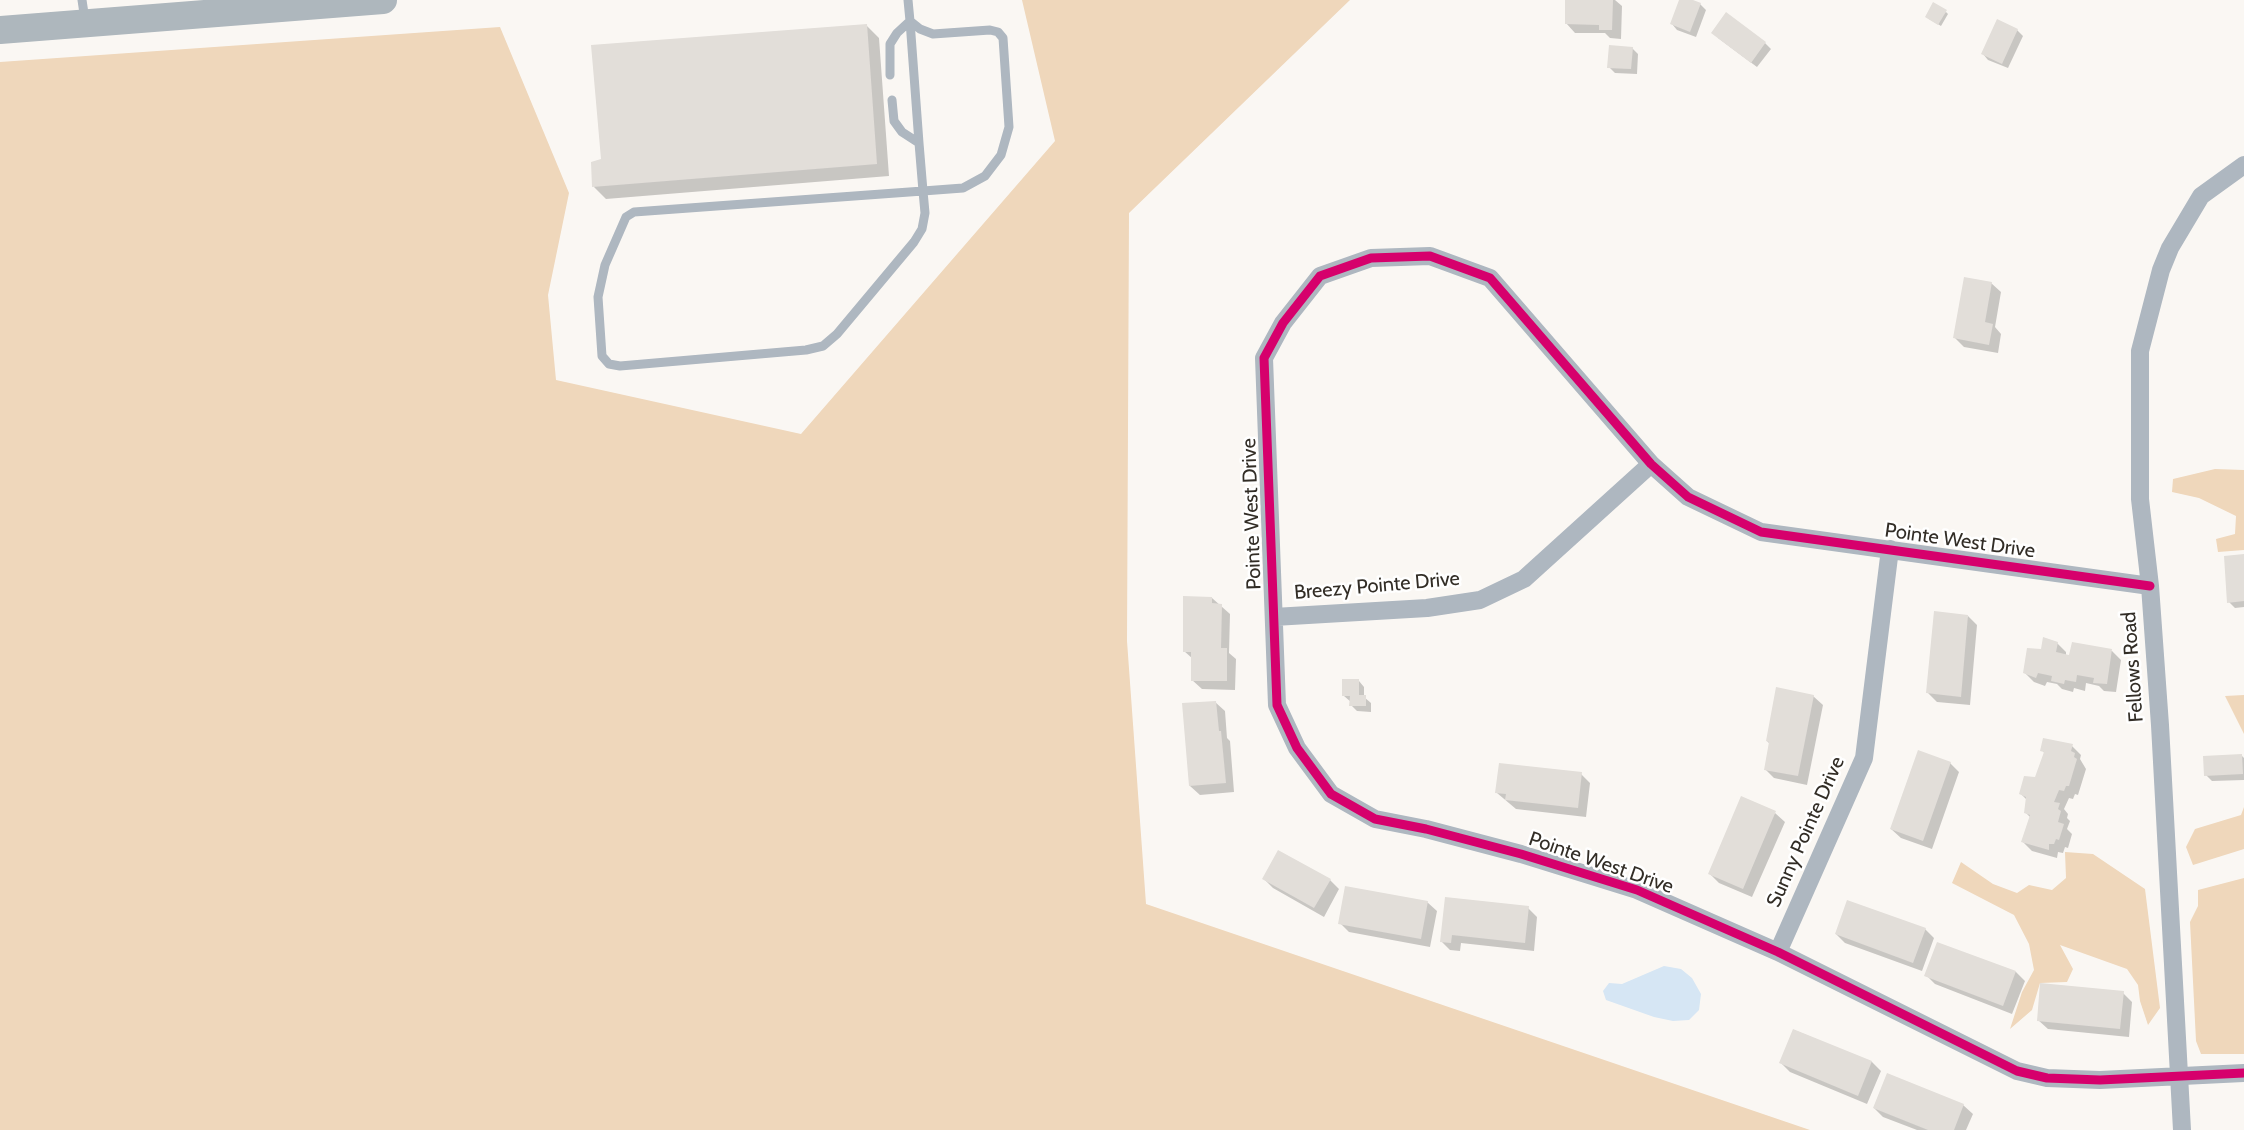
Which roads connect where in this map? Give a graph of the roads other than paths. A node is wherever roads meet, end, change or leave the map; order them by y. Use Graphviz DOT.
graph roads {
  1 [pos="383,0"];
  2 [pos="908,0"];
  3 [pos="83,11"];
  4 [pos="910,21"];
  5 [pos="0,30"];
  6 [pos="891,75"];
  7 [pos="892,100"];
  8 [pos="920,142"];
  9 [pos="2244,165"];
  10 [pos="923,191"];
  11 [pos="1651,464"];
  12 [pos="1890,549"];
  13 [pos="2150,586"];
  14 [pos="1274,617"];
  15 [pos="1778,952"];
  16 [pos="2244,1073"];
  17 [pos="2179,1076"];
  18 [pos="2182,1130"];
  1 -- 3 [label="main road"];
  2 -- 4 [label="lane"];
  3 -- 5 [label="main road"];
  4 -- 6 [label="lane"];
  4 -- 8 [label="lane"];
  4 -- 10 [label="lane"];
  7 -- 8 [label="lane"];
  8 -- 10 [label="lane"];
  9 -- 13 [label="street, Fellows Road"];
  10 -- 10 [label="lane"];
  11 -- 12 [label="street, Pointe West Drive"];
  11 -- 14 [label="street, Breezy Pointe Drive"];
  11 -- 14 [label="street, Pointe West Drive"];
  12 -- 13 [label="street, Pointe West Drive"];
  12 -- 15 [label="street, Sunny Pointe Drive"];
  13 -- 17 [label="street, Fellows Road"];
  14 -- 15 [label="street, Pointe West Drive"];
  15 -- 17 [label="street, Pointe West Drive"];
  16 -- 17 [label="street, Pointe West Drive"];
  17 -- 18 [label="street, Fellows Road"];
}
